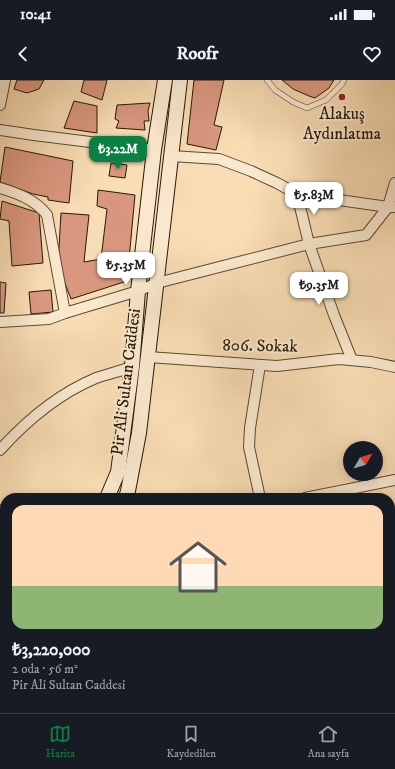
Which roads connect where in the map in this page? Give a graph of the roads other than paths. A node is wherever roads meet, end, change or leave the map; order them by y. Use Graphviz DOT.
graph roads {
  1 [pos="5,80"];
  2 [pos="165,80"];
  3 [pos="180,80"];
  4 [pos="267,80"];
  5 [pos="344,80"];
  6 [pos="0,105"];
  7 [pos="0,130"];
  8 [pos="154,150"];
  9 [pos="171,156"];
  10 [pos="395,183"];
  11 [pos="0,188"];
  12 [pos="297,194"];
  13 [pos="391,207"];
  14 [pos="309,244"];
  15 [pos="157,283"];
  16 [pos="138,291"];
  17 [pos="65,313"];
  18 [pos="0,322"];
  19 [pos="148,357"];
  20 [pos="352,360"];
  21 [pos="260,364"];
  22 [pos="132,367"];
  23 [pos="395,367"];
  24 [pos="0,450"];
  25 [pos="395,480"];
  26 [pos="109,493"];
  27 [pos="128,493"];
  28 [pos="259,493"];
  29 [pos="330,493"];
  1 -- 6 [label="street"];
  2 -- 8 [label="main road"];
  3 -- 9 [label="main road, Pir Ali Sultan Caddesi"];
  4 -- 5 [label="lane"];
  7 -- 8 [label="street"];
  8 -- 16 [label="main road"];
  9 -- 12 [label="street"];
  9 -- 15 [label="main road, Pir Ali Sultan Caddesi"];
  10 -- 13 [label="street"];
  11 -- 17 [label="street"];
  12 -- 13 [label="street"];
  12 -- 14 [label="street"];
  13 -- 14 [label="street"];
  14 -- 15 [label="street"];
  14 -- 20 [label="street"];
  15 -- 16 [label="street"];
  15 -- 19 [label="main road, Pir Ali Sultan Caddesi"];
  16 -- 17 [label="street"];
  16 -- 22 [label="main road"];
  17 -- 18 [label="street"];
  19 -- 21 [label="street, 806. Sokak"];
  19 -- 27 [label="main road, Pir Ali Sultan Caddesi"];
  20 -- 21 [label="street, 806. Sokak"];
  20 -- 23 [label="street, 806. Sokak"];
  21 -- 28 [label="street"];
  22 -- 24 [label="street"];
  22 -- 26 [label="main road"];
  25 -- 29 [label="street"];
}
